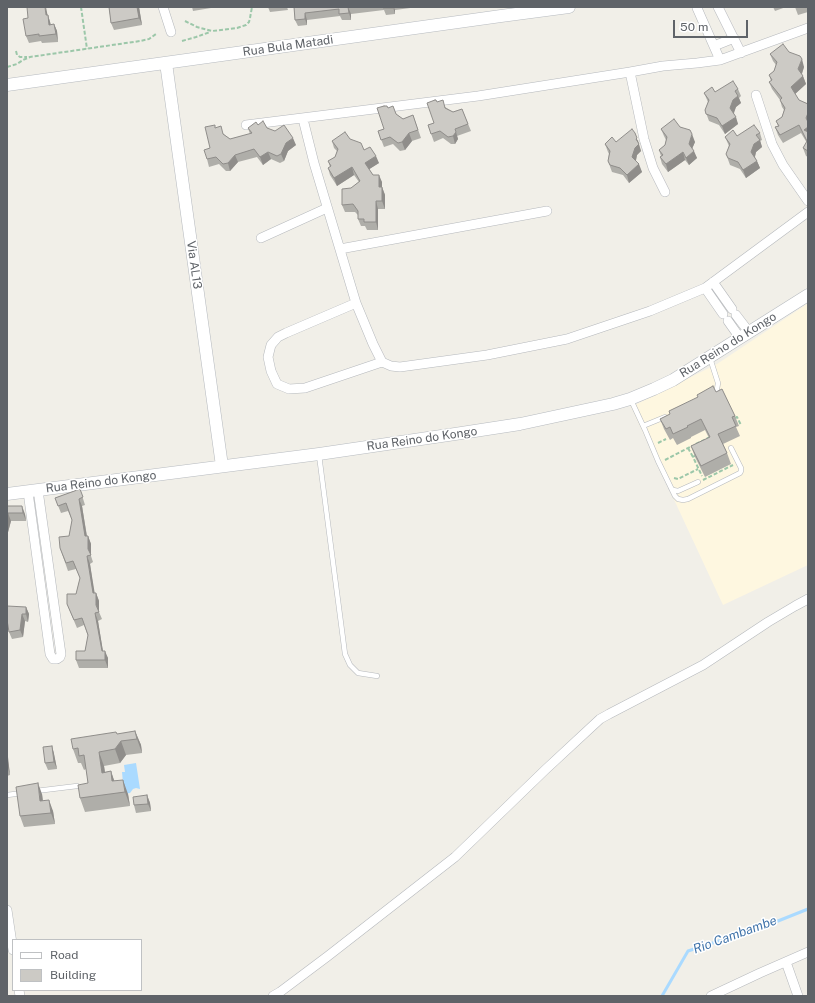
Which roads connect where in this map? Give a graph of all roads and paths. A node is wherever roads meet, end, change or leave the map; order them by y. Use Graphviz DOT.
graph roads {
  1 [pos="81,7"];
  2 [pos="163,7"];
  3 [pos="252,7"];
  4 [pos="569,7"];
  5 [pos="718,7"];
  6 [pos="697,8"];
  7 [pos="501,11"];
  8 [pos="185,21"];
  9 [pos="808,28"];
  10 [pos="212,31"];
  11 [pos="171,32"];
  12 [pos="156,34"];
  13 [pos="734,38"];
  14 [pos="182,41"];
  15 [pos="714,46"];
  16 [pos="86,49"];
  17 [pos="16,51"];
  18 [pos="741,53"];
  19 [pos="30,58"];
  20 [pos="720,60"];
  21 [pos="166,63"];
  22 [pos="7,67"];
  23 [pos="630,72"];
  24 [pos="7,86"];
  25 [pos="756,95"];
  26 [pos="303,118"];
  27 [pos="246,125"];
  28 [pos="665,192"];
  29 [pos="808,201"];
  30 [pos="327,208"];
  31 [pos="547,211"];
  32 [pos="808,212"];
  33 [pos="261,238"];
  34 [pos="340,249"];
  35 [pos="713,282"];
  36 [pos="705,288"];
  37 [pos="808,295"];
  38 [pos="356,303"];
  39 [pos="744,335"];
  40 [pos="709,357"];
  41 [pos="382,362"];
  42 [pos="707,396"];
  43 [pos="630,399"];
  44 [pos="670,415"];
  45 [pos="731,420"];
  46 [pos="741,425"];
  47 [pos="643,426"];
  48 [pos="714,434"];
  49 [pos="666,439"];
  50 [pos="657,444"];
  51 [pos="688,448"];
  52 [pos="731,448"];
  53 [pos="319,454"];
  54 [pos="699,454"];
  55 [pos="693,457"];
  56 [pos="735,464"];
  57 [pos="667,465"];
  58 [pos="222,466"];
  59 [pos="698,469"];
  60 [pos="672,476"];
  61 [pos="704,479"];
  62 [pos="698,482"];
  63 [pos="670,487"];
  64 [pos="680,490"];
  65 [pos="33,491"];
  66 [pos="7,494"];
  67 [pos="678,499"];
  68 [pos="808,599"];
  69 [pos="377,676"];
  70 [pos="77,786"];
  71 [pos="7,795"];
  72 [pos="7,910"];
  73 [pos="12,943"];
  74 [pos="808,952"];
  75 [pos="786,962"];
  76 [pos="273,996"];
  77 [pos="711,996"];
  78 [pos="798,996"];
  1 -- 16 [label="path"];
  2 -- 11 [label="street"];
  3 -- 10 [label="path"];
  4 -- 7 [label="street, Rua Bula Matadi"];
  5 -- 13 [label="street"];
  6 -- 15 [label="street"];
  7 -- 21 [label="street, Rua Bula Matadi"];
  8 -- 10 [label="path"];
  9 -- 18 [label="street"];
  10 -- 14 [label="path"];
  12 -- 16 [label="path"];
  13 -- 15 [label="street"];
  13 -- 18 [label="street"];
  15 -- 20 [label="street"];
  16 -- 19 [label="path"];
  17 -- 19 [label="path"];
  18 -- 20 [label="street"];
  19 -- 22 [label="path"];
  20 -- 23 [label="street"];
  21 -- 24 [label="street, Rua Bula Matadi"];
  21 -- 58 [label="street, Via AL13"];
  23 -- 26 [label="street"];
  23 -- 28 [label="street"];
  25 -- 29 [label="street"];
  26 -- 27 [label="street"];
  26 -- 30 [label="street"];
  30 -- 33 [label="street"];
  30 -- 34 [label="street"];
  31 -- 34 [label="street"];
  32 -- 35 [label="street"];
  34 -- 38 [label="street"];
  35 -- 36 [label="street"];
  35 -- 39 [label="street"];
  36 -- 39 [label="street"];
  36 -- 41 [label="street"];
  37 -- 39 [label="street, Rua Reino do Kongo"];
  38 -- 41 [label="street"];
  38 -- 41 [label="street"];
  39 -- 40 [label="street, Rua Reino do Kongo"];
  40 -- 42 [label="lane"];
  40 -- 43 [label="street, Rua Reino do Kongo"];
  43 -- 47 [label="lane"];
  43 -- 53 [label="street, Rua Reino do Kongo"];
  44 -- 47 [label="lane"];
  45 -- 46 [label="path"];
  47 -- 63 [label="lane"];
  48 -- 51 [label="path"];
  49 -- 50 [label="path"];
  51 -- 55 [label="path"];
  51 -- 57 [label="path"];
  52 -- 67 [label="lane"];
  53 -- 58 [label="street, Rua Reino do Kongo"];
  53 -- 69 [label="lane"];
  54 -- 55 [label="path"];
  55 -- 59 [label="path"];
  56 -- 61 [label="path"];
  58 -- 65 [label="street, Rua Reino do Kongo"];
  59 -- 60 [label="path"];
  59 -- 61 [label="path"];
  61 -- 62 [label="path"];
  62 -- 64 [label="lane"];
  63 -- 64 [label="lane"];
  63 -- 67 [label="lane"];
  64 -- 67 [label="lane"];
  65 -- 65 [label="street"];
  65 -- 66 [label="street, Rua Reino do Kongo"];
  68 -- 76 [label="street"];
  70 -- 71 [label="lane"];
  72 -- 73 [label="street"];
  74 -- 75 [label="street"];
  75 -- 77 [label="street"];
  75 -- 78 [label="street"];
}
